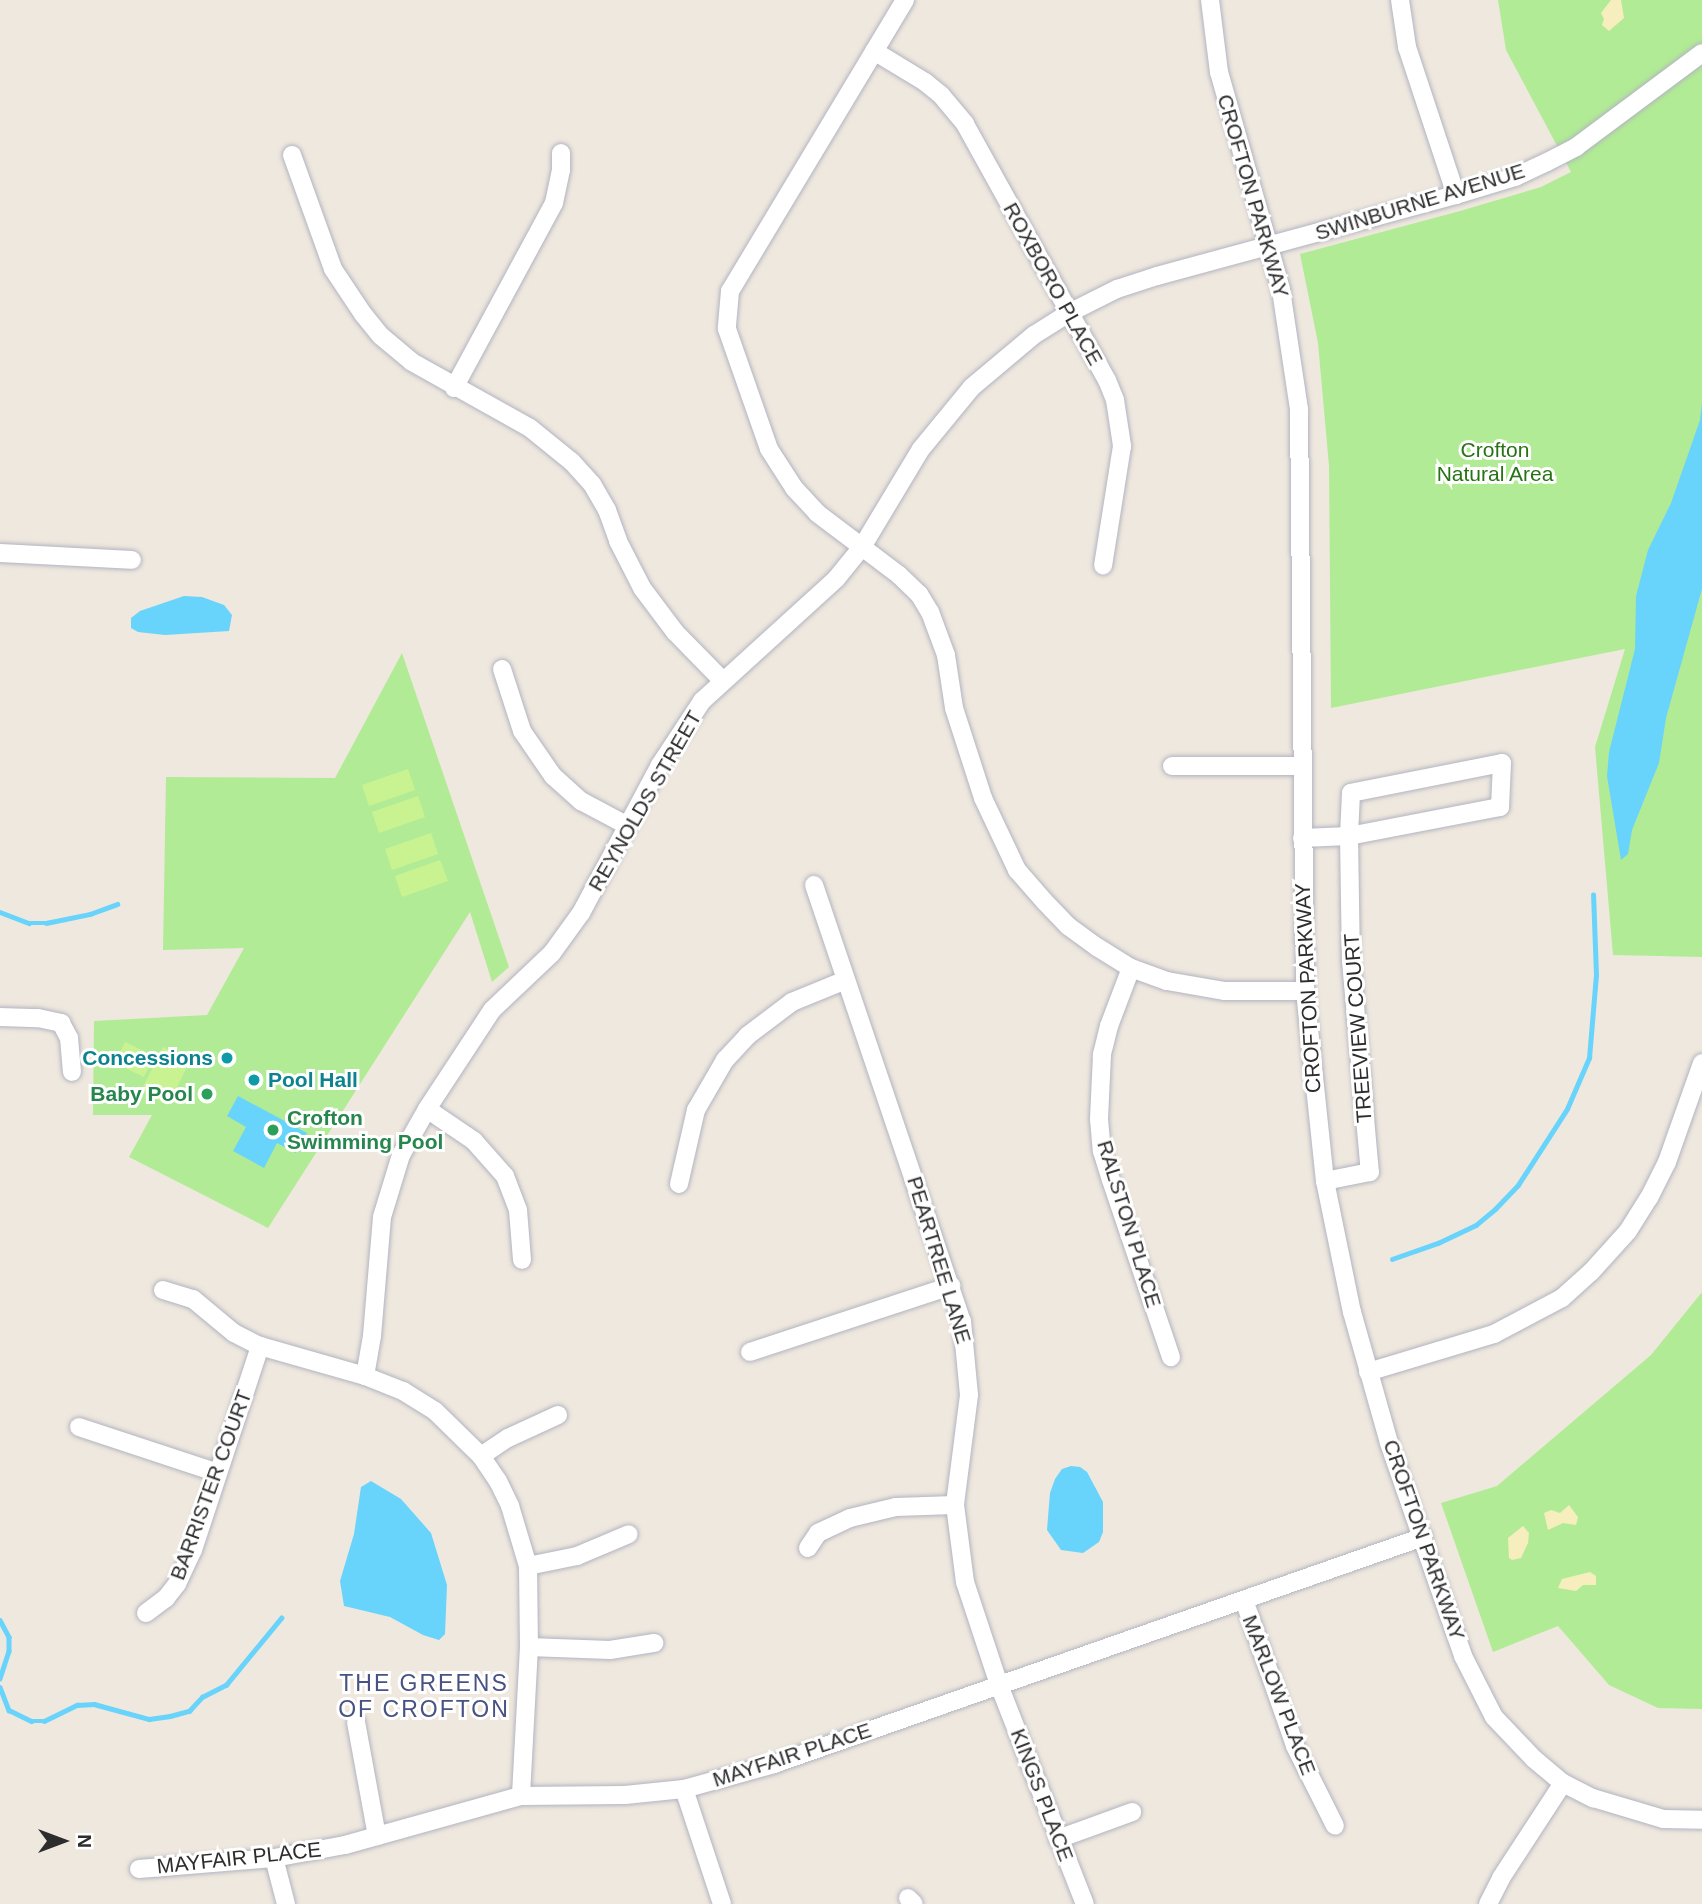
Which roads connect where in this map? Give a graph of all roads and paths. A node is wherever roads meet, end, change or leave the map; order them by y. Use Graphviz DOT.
graph roads {
  1 [pos="905,0"];
  2 [pos="1210,0"];
  3 [pos="1400,0"];
  4 [pos="874,51"];
  5 [pos="1702,53"];
  6 [pos="561,153"];
  7 [pos="292,155"];
  8 [pos="1456,195"];
  9 [pos="1270,246"];
  10 [pos="1069,313"];
  11 [pos="454,387"];
  12 [pos="862,548"];
  13 [pos="0,553"];
  14 [pos="132,560"];
  15 [pos="1104,566"];
  16 [pos="502,669"];
  17 [pos="722,680"];
  18 [pos="1172,766"];
  19 [pos="1302,766"];
  20 [pos="628,826"];
  21 [pos="1349,836"];
  22 [pos="1302,838"];
  23 [pos="814,885"];
  24 [pos="1131,968"];
  25 [pos="846,980"];
  26 [pos="1305,990"];
  27 [pos="0,1017"];
  28 [pos="1702,1063"];
  29 [pos="72,1072"];
  30 [pos="427,1109"];
  31 [pos="1325,1181"];
  32 [pos="678,1184"];
  33 [pos="522,1260"];
  34 [pos="951,1286"];
  35 [pos="163,1290"];
  36 [pos="260,1346"];
  37 [pos="750,1352"];
  38 [pos="1171,1357"];
  39 [pos="1368,1372"];
  40 [pos="365,1376"];
  41 [pos="558,1415"];
  42 [pos="79,1427"];
  43 [pos="481,1456"];
  44 [pos="218,1473"];
  45 [pos="955,1506"];
  46 [pos="629,1534"];
  47 [pos="1423,1537"];
  48 [pos="808,1548"];
  49 [pos="528,1566"];
  50 [pos="1244,1600"];
  51 [pos="146,1613"];
  52 [pos="654,1643"];
  53 [pos="529,1647"];
  54 [pos="999,1685"];
  55 [pos="356,1722"];
  56 [pos="1563,1783"];
  57 [pos="684,1789"];
  58 [pos="522,1796"];
  59 [pos="1132,1812"];
  60 [pos="1702,1820"];
  61 [pos="1335,1826"];
  62 [pos="377,1836"];
  63 [pos="1058,1839"];
  64 [pos="274,1858"];
  65 [pos="139,1869"];
  66 [pos="286,1904"];
  67 [pos="722,1904"];
  68 [pos="1085,1904"];
  69 [pos="1488,1904"];
  1 -- 4 [label="street"];
  2 -- 9 [label="street, CROFTON PARKWAY"];
  3 -- 8 [label="street"];
  4 -- 10 [label="street, ROXBORO PLACE"];
  4 -- 12 [label="street"];
  5 -- 8 [label="street, SWINBURNE AVENUE"];
  6 -- 11 [label="street"];
  7 -- 11 [label="street"];
  8 -- 9 [label="street, SWINBURNE AVENUE"];
  9 -- 10 [label="street, REYNOLDS STREET"];
  9 -- 19 [label="street, CROFTON PARKWAY"];
  10 -- 12 [label="street, REYNOLDS STREET"];
  10 -- 15 [label="street, ROXBORO PLACE"];
  11 -- 17 [label="street"];
  12 -- 17 [label="street, REYNOLDS STREET"];
  12 -- 24 [label="street"];
  13 -- 14 [label="street"];
  16 -- 20 [label="street"];
  17 -- 20 [label="street, REYNOLDS STREET"];
  18 -- 19 [label="street"];
  19 -- 22 [label="street, CROFTON PARKWAY"];
  20 -- 30 [label="street, REYNOLDS STREET"];
  21 -- 21 [label="street"];
  21 -- 22 [label="street"];
  21 -- 31 [label="street, TREEVIEW COURT"];
  22 -- 26 [label="street, CROFTON PARKWAY"];
  23 -- 25 [label="street, PEARTREE LANE"];
  24 -- 26 [label="street"];
  24 -- 38 [label="street, RALSTON PLACE"];
  25 -- 32 [label="street"];
  25 -- 34 [label="street, PEARTREE LANE"];
  26 -- 31 [label="street, CROFTON PARKWAY"];
  27 -- 29 [label="street"];
  28 -- 39 [label="street"];
  30 -- 33 [label="street"];
  30 -- 40 [label="street, REYNOLDS STREET"];
  31 -- 39 [label="street, CROFTON PARKWAY"];
  34 -- 37 [label="street"];
  34 -- 45 [label="street, PEARTREE LANE"];
  35 -- 36 [label="street"];
  36 -- 40 [label="street"];
  36 -- 44 [label="street, BARRISTER COURT"];
  39 -- 47 [label="street, CROFTON PARKWAY"];
  40 -- 43 [label="street"];
  41 -- 43 [label="street"];
  42 -- 44 [label="street"];
  43 -- 49 [label="street"];
  44 -- 51 [label="street, BARRISTER COURT"];
  45 -- 48 [label="street"];
  45 -- 54 [label="street, PEARTREE LANE"];
  46 -- 49 [label="street"];
  47 -- 50 [label="street, MAYFAIR PLACE"];
  47 -- 56 [label="street, CROFTON PARKWAY"];
  49 -- 53 [label="street"];
  50 -- 54 [label="street, MAYFAIR PLACE"];
  50 -- 61 [label="street, MARLOW PLACE"];
  52 -- 53 [label="street"];
  53 -- 58 [label="street"];
  54 -- 57 [label="street, MAYFAIR PLACE"];
  54 -- 63 [label="street, KINGS PLACE"];
  55 -- 62 [label="street"];
  56 -- 60 [label="street, CROFTON PARKWAY"];
  56 -- 69 [label="street"];
  57 -- 58 [label="street, MAYFAIR PLACE"];
  57 -- 67 [label="street"];
  58 -- 62 [label="street, MAYFAIR PLACE"];
  59 -- 63 [label="street"];
  62 -- 64 [label="street, MAYFAIR PLACE"];
  63 -- 68 [label="street, KINGS PLACE"];
  64 -- 65 [label="street, MAYFAIR PLACE"];
  64 -- 66 [label="street"];
}
